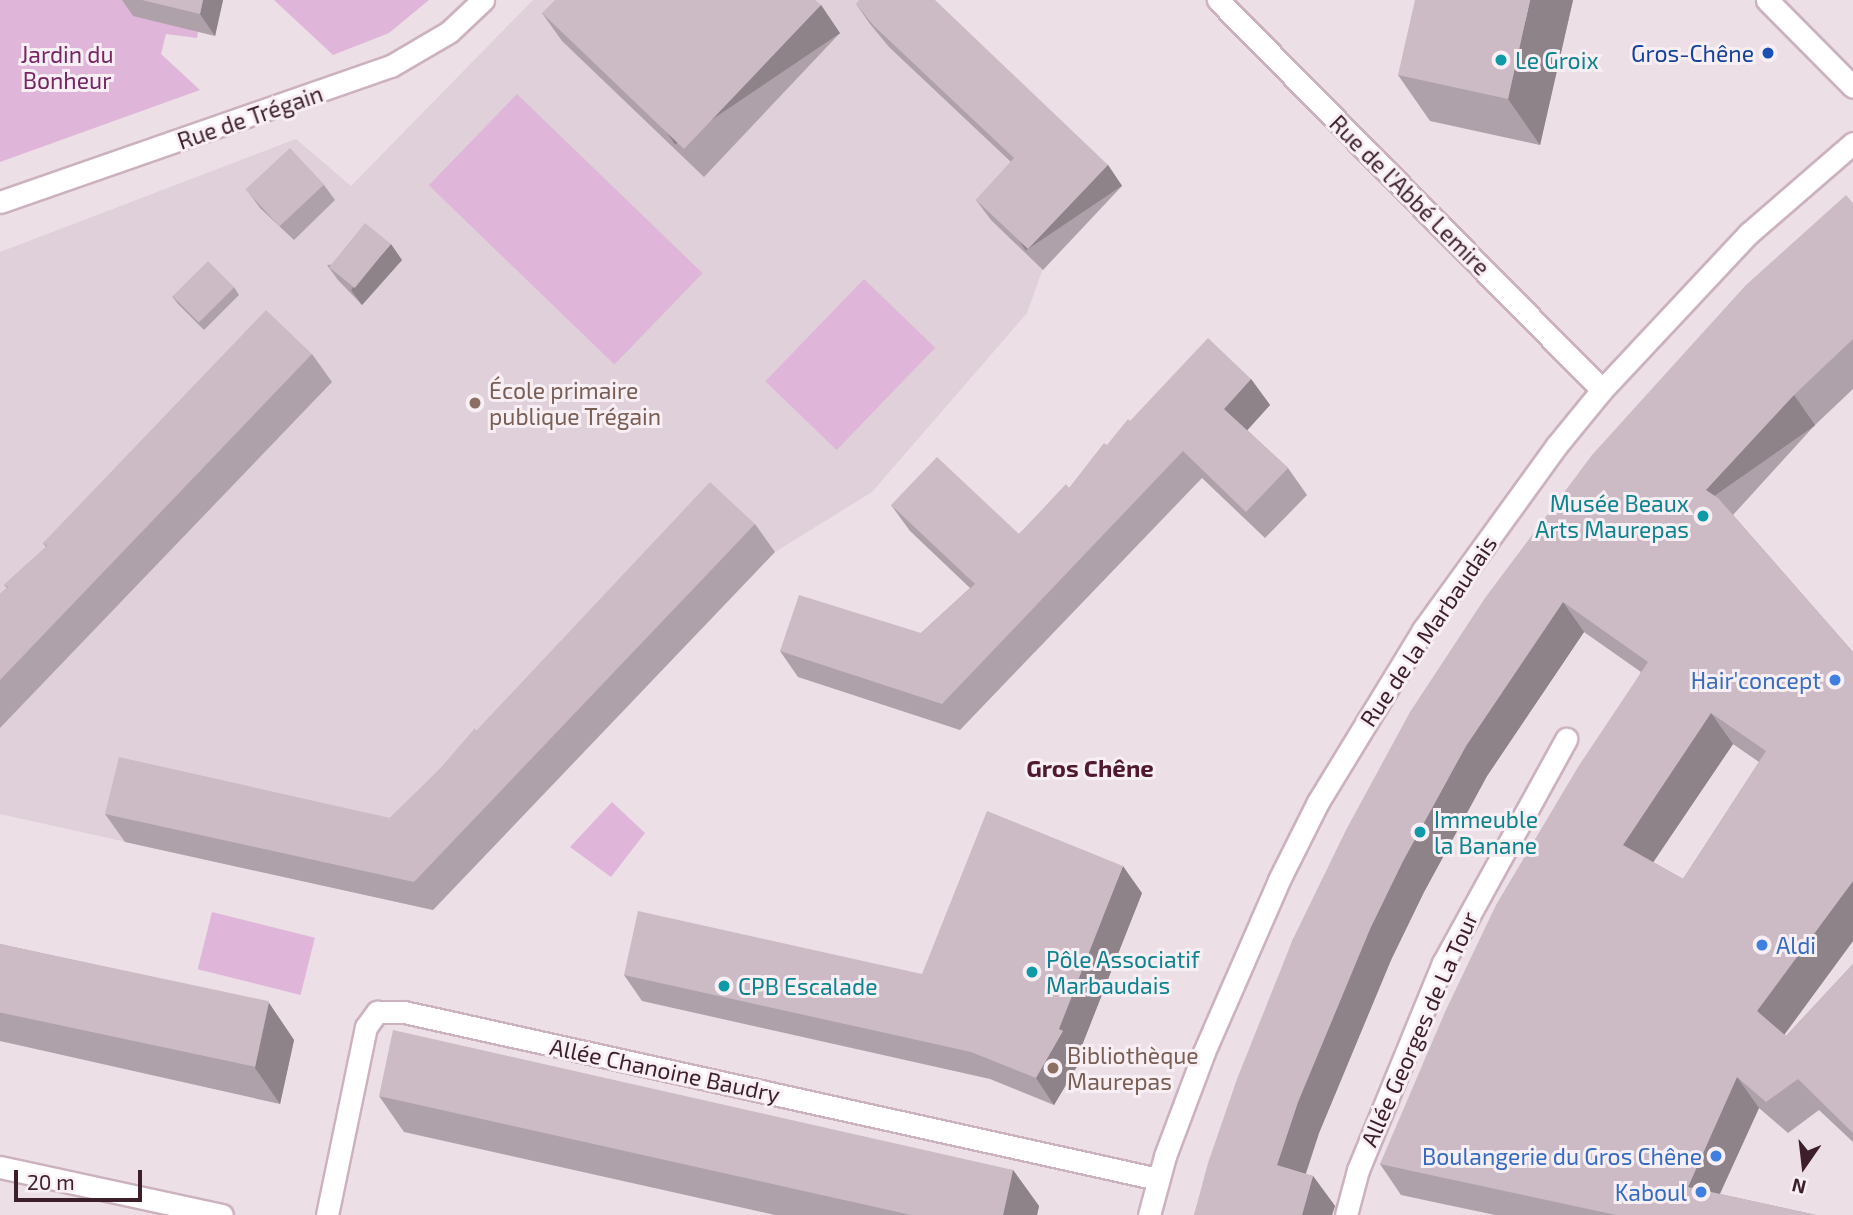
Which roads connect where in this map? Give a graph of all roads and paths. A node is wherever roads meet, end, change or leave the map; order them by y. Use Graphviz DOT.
graph roads {
  1 [pos="483,0"];
  2 [pos="1218,0"];
  3 [pos="1767,0"];
  4 [pos="1853,87"];
  5 [pos="1853,143"];
  6 [pos="0,202"];
  7 [pos="1602,390"];
  8 [pos="1566,739"];
  9 [pos="0,1167"];
  10 [pos="1158,1179"];
  11 [pos="222,1215"];
  12 [pos="327,1215"];
  13 [pos="1149,1215"];
  14 [pos="1346,1215"];
  1 -- 6 [label="street, Rue de Trégain"];
  2 -- 7 [label="street, Rue de l'Abbé Lemire"];
  3 -- 4 [label="street"];
  5 -- 7 [label="street, Rue de la Marbaudais"];
  7 -- 10 [label="street, Rue de la Marbaudais"];
  8 -- 14 [label="street, Allée Georges de La Tour"];
  9 -- 11 [label="street"];
  10 -- 12 [label="street, Allée Chanoine Baudry"];
  10 -- 13 [label="street, Rue de la Marbaudais"];
}
